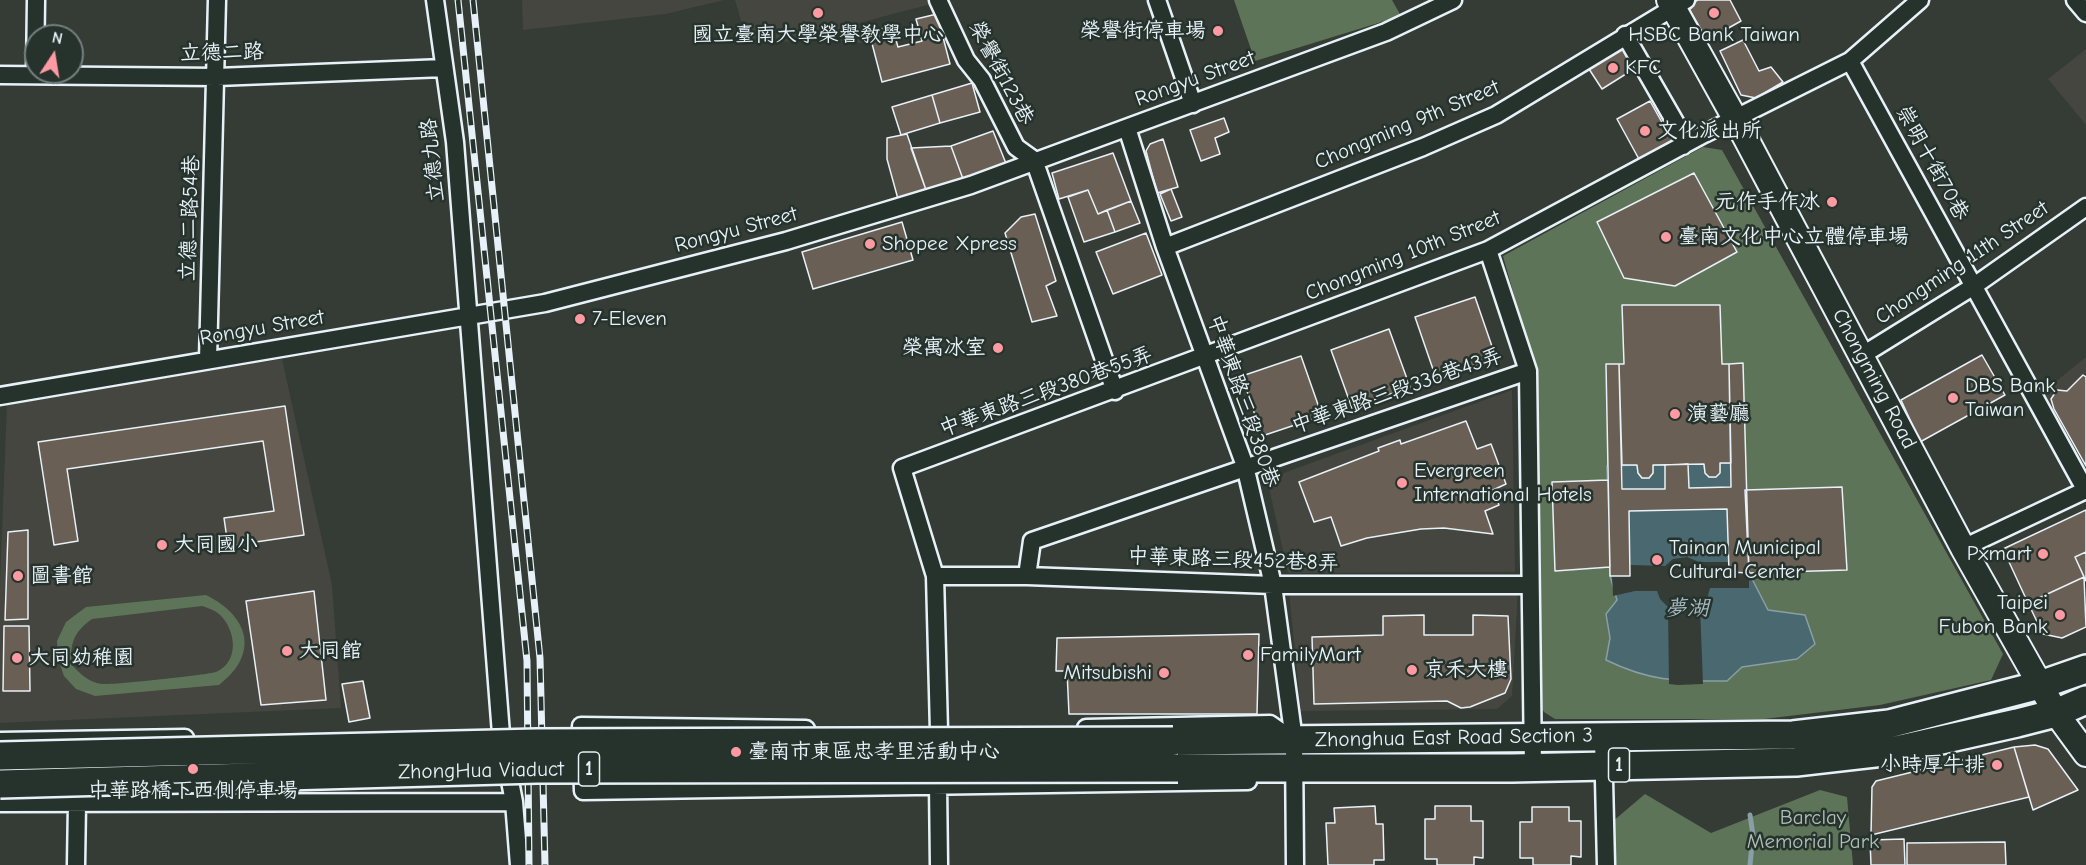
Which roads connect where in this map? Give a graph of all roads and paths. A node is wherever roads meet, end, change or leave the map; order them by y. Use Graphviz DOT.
graph roads {
  1 [pos="36,0"];
  2 [pos="217,0"];
  3 [pos="435,0"];
  4 [pos="938,0"];
  5 [pos="1157,0"];
  6 [pos="1454,0"];
  7 [pos="1920,0"];
  8 [pos="2075,0"];
  9 [pos="1676,2"];
  10 [pos="2086,13"];
  11 [pos="36,24"];
  12 [pos="1625,35"];
  13 [pos="1850,61"];
  14 [pos="444,68"];
  15 [pos="0,75"];
  16 [pos="24,75"];
  17 [pos="84,76"];
  18 [pos="217,77"];
  19 [pos="1193,104"];
  20 [pos="1735,121"];
  21 [pos="1127,128"];
  22 [pos="1683,146"];
  23 [pos="1034,160"];
  24 [pos="2086,207"];
  25 [pos="1165,247"];
  26 [pos="1488,250"];
  27 [pos="1974,286"];
  28 [pos="469,316"];
  29 [pos="1861,356"];
  30 [pos="1205,358"];
  31 [pos="208,360"];
  32 [pos="1528,371"];
  33 [pos="1115,391"];
  34 [pos="0,396"];
  35 [pos="1245,466"];
  36 [pos="2086,490"];
  37 [pos="1963,548"];
  38 [pos="935,576"];
  39 [pos="1027,576"];
  40 [pos="1273,585"];
  41 [pos="1530,585"];
  42 [pos="2086,669"];
  43 [pos="2040,685"];
  44 [pos="2086,700"];
  45 [pos="2055,713"];
  46 [pos="939,731"];
  47 [pos="501,734"];
  48 [pos="1532,737"];
  49 [pos="1603,737"];
  50 [pos="1294,740"];
  51 [pos="0,741"];
  52 [pos="1173,741"];
  53 [pos="2086,754"];
  54 [pos="0,756"];
  55 [pos="1603,766"];
  56 [pos="1533,767"];
  57 [pos="1178,768"];
  58 [pos="1294,768"];
  59 [pos="0,784"];
  60 [pos="938,784"];
  61 [pos="514,802"];
  62 [pos="0,803"];
  63 [pos="77,804"];
  64 [pos="76,865"];
  65 [pos="519,865"];
  66 [pos="939,865"];
  67 [pos="1295,865"];
  68 [pos="1606,865"];
  1 -- 11 [label="street"];
  2 -- 18 [label="street, 立德二路54巷"];
  3 -- 14 [label="street, 立德九路"];
  4 -- 23 [label="street, 榮譽街123巷"];
  5 -- 19 [label="street"];
  6 -- 19 [label="street, Rongyu Street"];
  7 -- 13 [label="street, Chongming 10th Street"];
  8 -- 10 [label="street"];
  9 -- 12 [label="street, Chongming 9th Street"];
  9 -- 20 [label="street, Chongming Road"];
  12 -- 22 [label="street"];
  12 -- 25 [label="street, Chongming 9th Street"];
  13 -- 20 [label="street, Chongming 10th Street"];
  13 -- 27 [label="street, 崇明十街70巷"];
  14 -- 18 [label="street, 立德二路"];
  14 -- 28 [label="street, 立德九路"];
  15 -- 16 [label="street, 立德二路"];
  17 -- 18 [label="street, 立德二路"];
  18 -- 31 [label="street, 立德二路54巷"];
  19 -- 21 [label="street, Rongyu Street"];
  20 -- 22 [label="street, Chongming 10th Street"];
  20 -- 29 [label="street, Chongming Road"];
  21 -- 23 [label="street, Rongyu Street"];
  21 -- 25 [label="street, 中華東路三段380巷"];
  22 -- 26 [label="street, Chongming 10th Street"];
  23 -- 28 [label="street, Rongyu Street"];
  23 -- 33 [label="street"];
  24 -- 27 [label="street, Chongming 11th Street"];
  25 -- 30 [label="street, 中華東路三段380巷"];
  26 -- 30 [label="street, Chongming 10th Street"];
  26 -- 32 [label="street"];
  27 -- 29 [label="street, Chongming 11th Street"];
  27 -- 36 [label="street, 崇明十街70巷"];
  28 -- 31 [label="street, Rongyu Street"];
  28 -- 47 [label="street, 立德九路"];
  29 -- 37 [label="street, Chongming Road"];
  30 -- 33 [label="street, 中華東路三段380巷55弄"];
  30 -- 35 [label="street, 中華東路三段380巷"];
  31 -- 34 [label="street, Rongyu Street"];
  32 -- 35 [label="street, 中華東路三段336巷43弄"];
  32 -- 41 [label="street"];
  33 -- 38 [label="street, 中華東路三段380巷55弄"];
  35 -- 39 [label="street, 中華東路三段336巷43弄"];
  35 -- 40 [label="street, 中華東路三段380巷"];
  36 -- 37 [label="street"];
  37 -- 43 [label="street, Chongming Road"];
  38 -- 39 [label="street, 中華東路三段452巷8弄"];
  38 -- 46 [label="street"];
  39 -- 40 [label="street, 中華東路三段452巷8弄"];
  40 -- 41 [label="street, 中華東路三段452巷8弄"];
  40 -- 50 [label="street, 中華東路三段380巷"];
  41 -- 48 [label="street"];
  42 -- 43 [label="main road, Zhonghua East Road Section 3 / 1"];
  43 -- 45 [label="street, Chongming Road"];
  43 -- 49 [label="main road, Zhonghua East Road Section 3 / 1"];
  44 -- 45 [label="main road, Zhonghua East Road Section 3 / 1"];
  45 -- 53 [label="street, Chongming Road"];
  45 -- 55 [label="main road, Zhonghua East Road Section 3 / 1"];
  46 -- 50 [label="street"];
  46 -- 60 [label="street"];
  47 -- 51 [label="street"];
  47 -- 61 [label="street, 立德九路"];
  48 -- 49 [label="main road, Zhonghua East Road Section 3 / 1"];
  48 -- 50 [label="main road, Zhonghua East Road Section 3 / 1"];
  48 -- 56 [label="street"];
  49 -- 55 [label="street"];
  50 -- 52 [label="main road, Zhonghua East Road Section 3 / 1"];
  50 -- 58 [label="street, 中華東路三段380巷"];
  52 -- 54 [label="main road, ZhongHua Viaduct / 1, bridge"];
  55 -- 56 [label="main road, Zhonghua East Road Section 3 / 1"];
  55 -- 68 [label="street"];
  56 -- 58 [label="main road, Zhonghua East Road Section 3 / 1"];
  57 -- 58 [label="main road, Zhonghua East Road Section 3 / 1"];
  57 -- 59 [label="main road, ZhongHua Viaduct / 1, bridge"];
  58 -- 60 [label="street"];
  58 -- 67 [label="street, 中華東路三段380巷"];
  60 -- 66 [label="street"];
  61 -- 63 [label="street"];
  61 -- 65 [label="street, 立德九路"];
  62 -- 63 [label="street"];
  63 -- 64 [label="street"];
}
